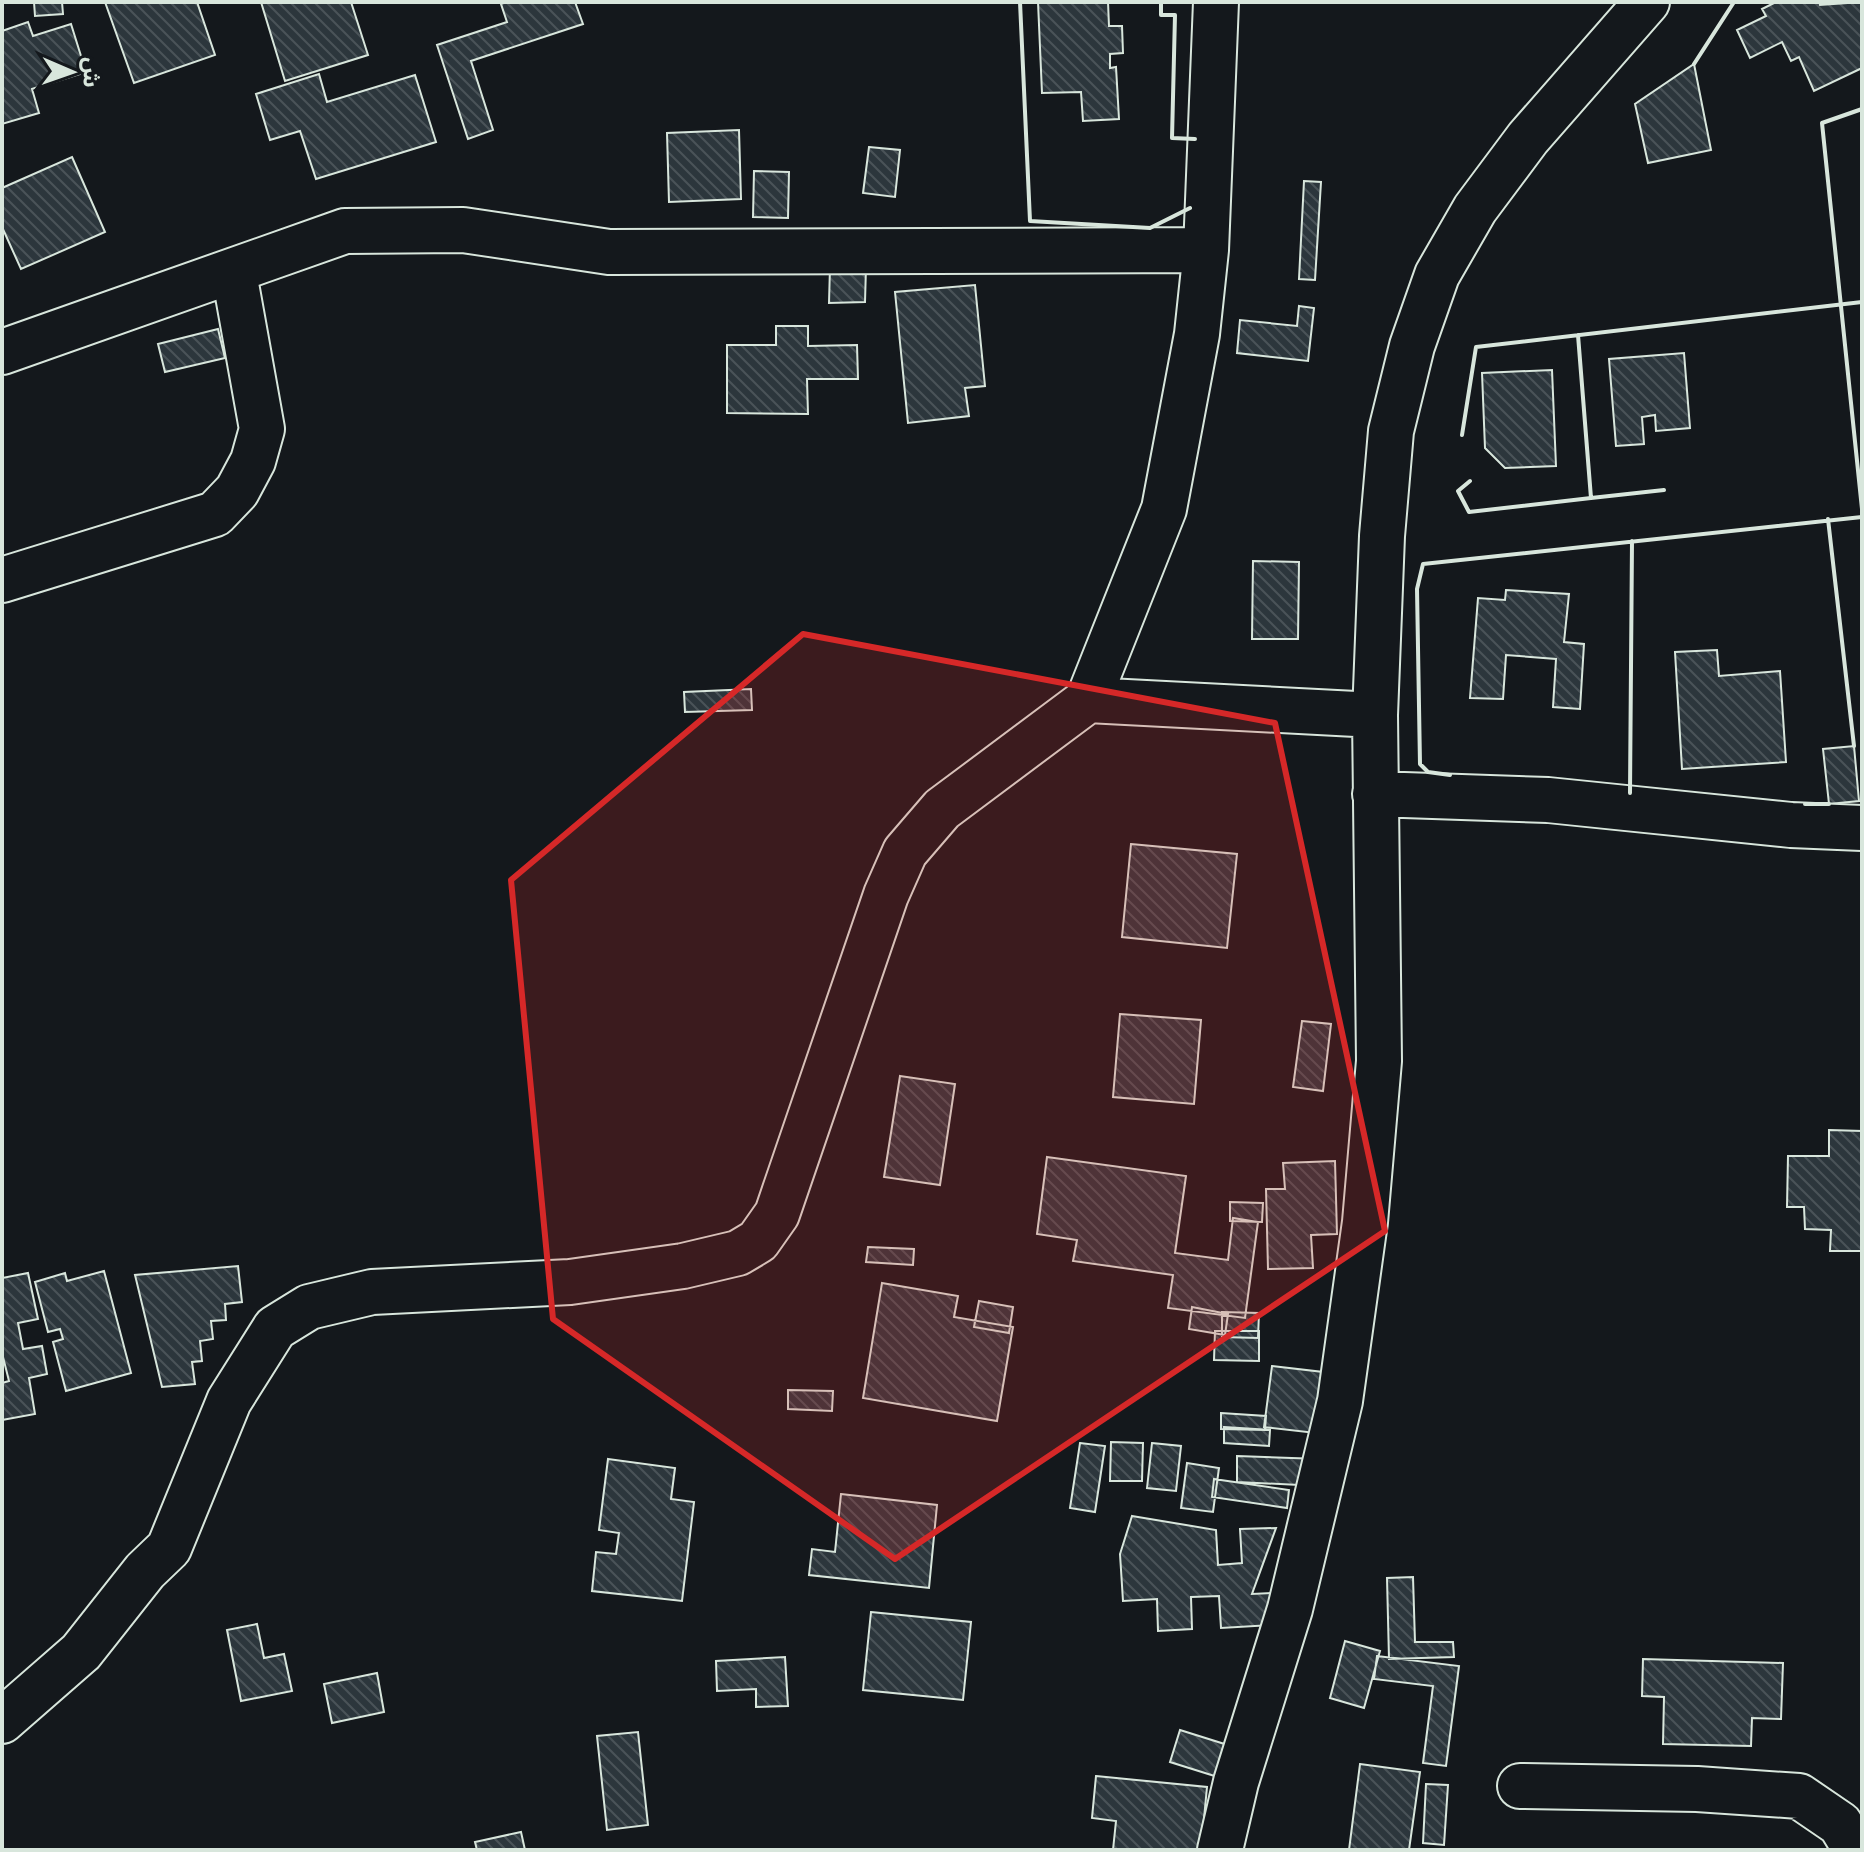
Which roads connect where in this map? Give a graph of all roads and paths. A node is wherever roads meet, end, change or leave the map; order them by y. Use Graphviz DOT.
graph roads {
  1 [pos="1216,2"];
  2 [pos="1647,2"];
  3 [pos="1206,250"];
  4 [pos="234,273"];
  5 [pos="2,352"];
  6 [pos="2,580"];
  7 [pos="1088,700"];
  8 [pos="1375,715"];
  9 [pos="1375,794"];
  10 [pos="1862,828"];
  11 [pos="2,1721"];
  12 [pos="1520,1786"];
  13 [pos="1220,1850"];
  14 [pos="1856,1850"];
  1 -- 3 [label="street"];
  2 -- 8 [label="street"];
  3 -- 4 [label="street"];
  3 -- 7 [label="street"];
  4 -- 5 [label="street"];
  4 -- 6 [label="street"];
  7 -- 8 [label="street"];
  7 -- 11 [label="street"];
  8 -- 9 [label="street"];
  9 -- 10 [label="street"];
  9 -- 13 [label="street"];
  12 -- 14 [label="street"];
}
